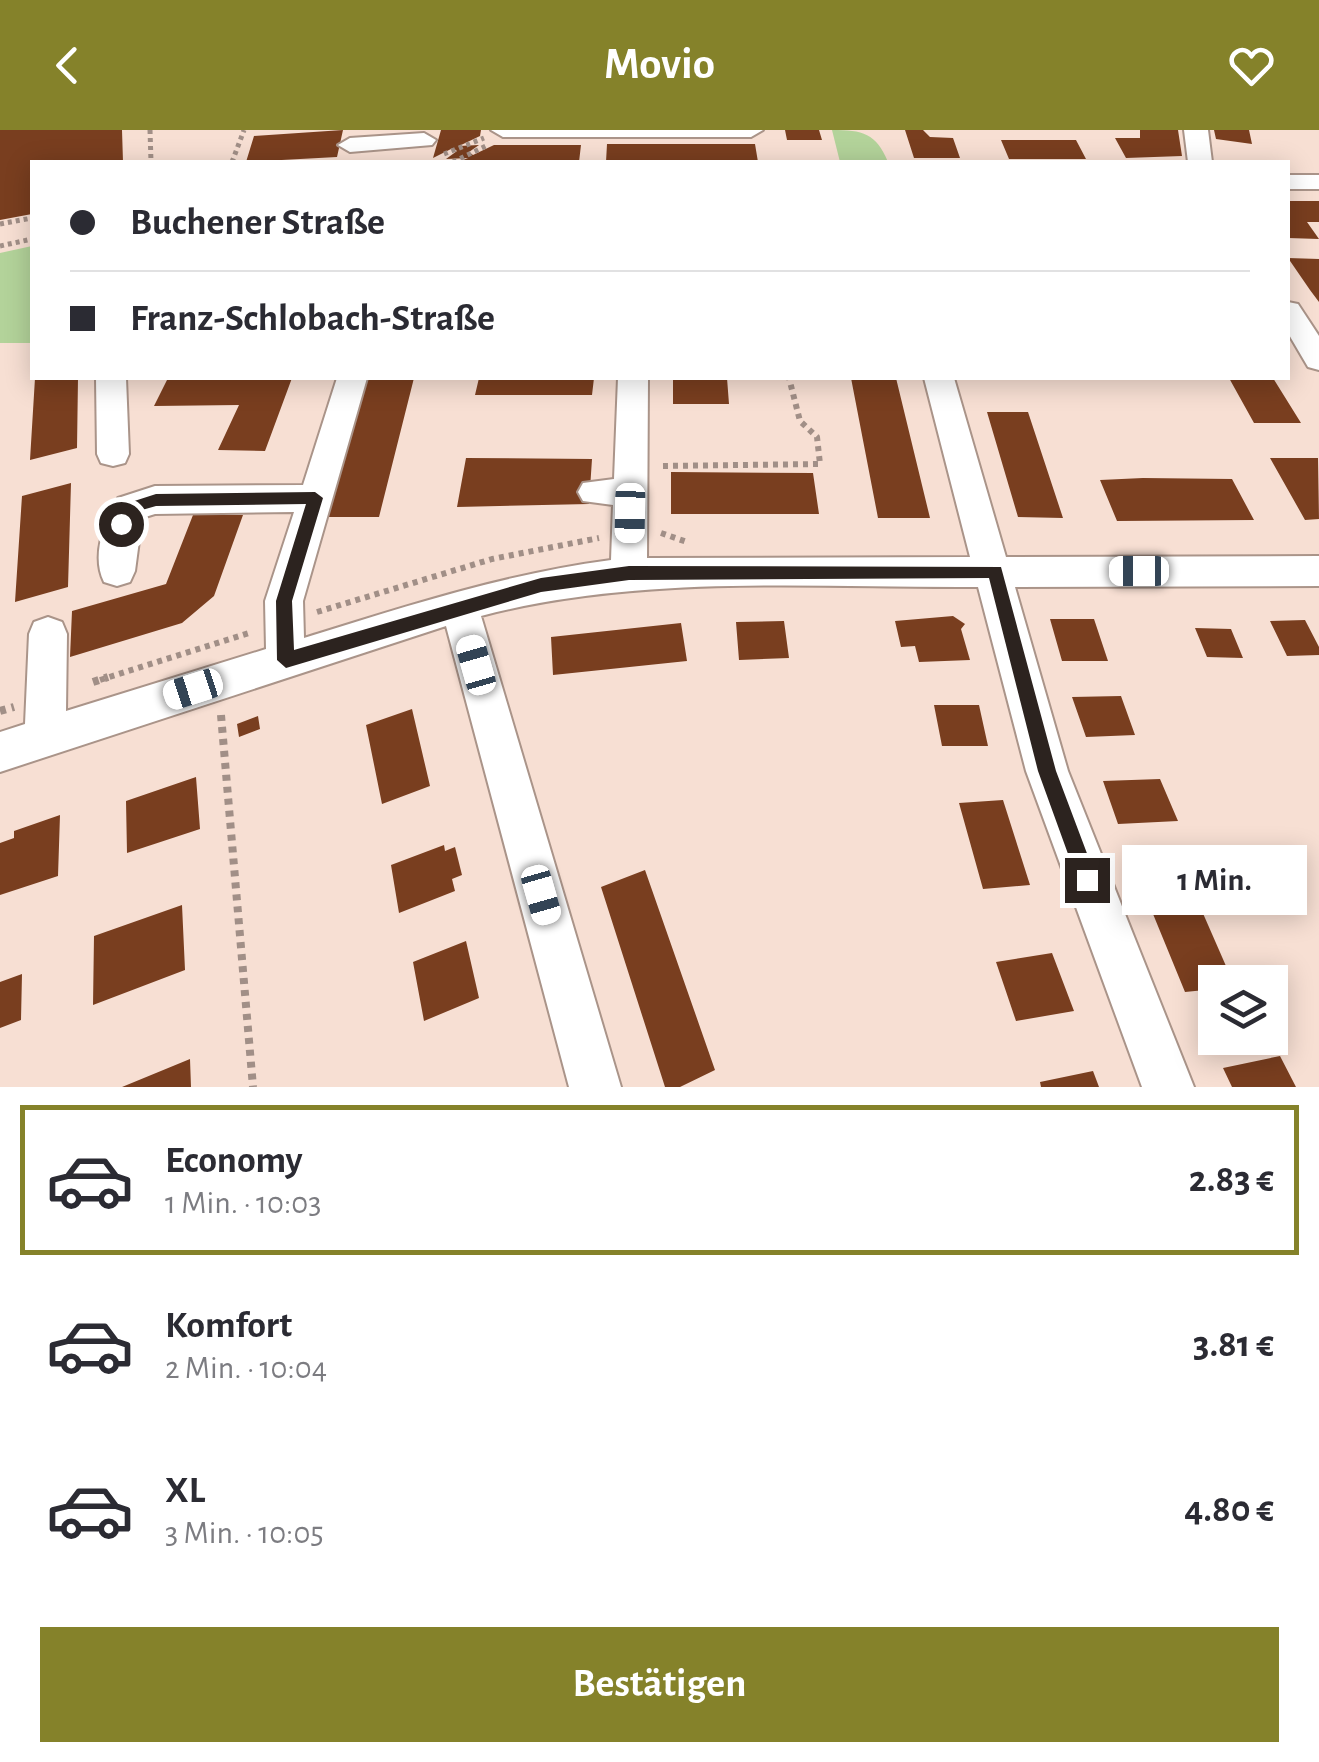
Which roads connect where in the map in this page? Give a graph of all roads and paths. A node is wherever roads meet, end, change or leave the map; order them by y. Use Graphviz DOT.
graph roads {
  1 [pos="150,130"];
  2 [pos="244,130"];
  3 [pos="713,130"];
  4 [pos="751,130"];
  5 [pos="1196,130"];
  6 [pos="503,131"];
  7 [pos="592,139"];
  8 [pos="350,145"];
  9 [pos="428,147"];
  10 [pos="151,160"];
  11 [pos="233,160"];
  12 [pos="457,160"];
  13 [pos="1200,160"];
  14 [pos="1290,182"];
  15 [pos="1319,182"];
  16 [pos="30,218"];
  17 [pos="0,224"];
  18 [pos="30,239"];
  19 [pos="0,246"];
  20 [pos="1290,315"];
  21 [pos="1319,360"];
  22 [pos="112,380"];
  23 [pos="351,380"];
  24 [pos="633,380"];
  25 [pos="790,380"];
  26 [pos="940,380"];
  27 [pos="598,384"];
  28 [pos="114,454"];
  29 [pos="631,479"];
  30 [pos="595,492"];
  31 [pos="315,498"];
  32 [pos="117,571"];
  33 [pos="995,571"];
  34 [pos="1319,571"];
  35 [pos="629,573"];
  36 [pos="459,606"];
  37 [pos="48,634"];
  38 [pos="286,660"];
  39 [pos="218,681"];
  40 [pos="45,738"];
  41 [pos="0,752"];
  42 [pos="253,1087"];
  43 [pos="595,1087"];
  44 [pos="1168,1087"];
  1 -- 10 [label="path"];
  2 -- 11 [label="path"];
  3 -- 4 [label="street"];
  3 -- 7 [label="street"];
  5 -- 13 [label="street"];
  6 -- 7 [label="street"];
  6 -- 9 [label="path"];
  6 -- 12 [label="path"];
  8 -- 9 [label="street"];
  14 -- 15 [label="street"];
  16 -- 17 [label="path"];
  18 -- 19 [label="path"];
  20 -- 21 [label="street"];
  22 -- 28 [label="street"];
  23 -- 31 [label="street"];
  24 -- 27 [label="street"];
  24 -- 29 [label="street"];
  25 -- 29 [label="path"];
  26 -- 33 [label="street"];
  29 -- 30 [label="street"];
  29 -- 35 [label="street"];
  31 -- 32 [label="street"];
  31 -- 38 [label="street"];
  33 -- 34 [label="street"];
  33 -- 35 [label="street"];
  33 -- 44 [label="street"];
  35 -- 36 [label="street"];
  36 -- 38 [label="street"];
  36 -- 43 [label="street"];
  37 -- 40 [label="street"];
  38 -- 39 [label="street"];
  39 -- 40 [label="street"];
  39 -- 42 [label="path"];
  40 -- 41 [label="street"];
}
